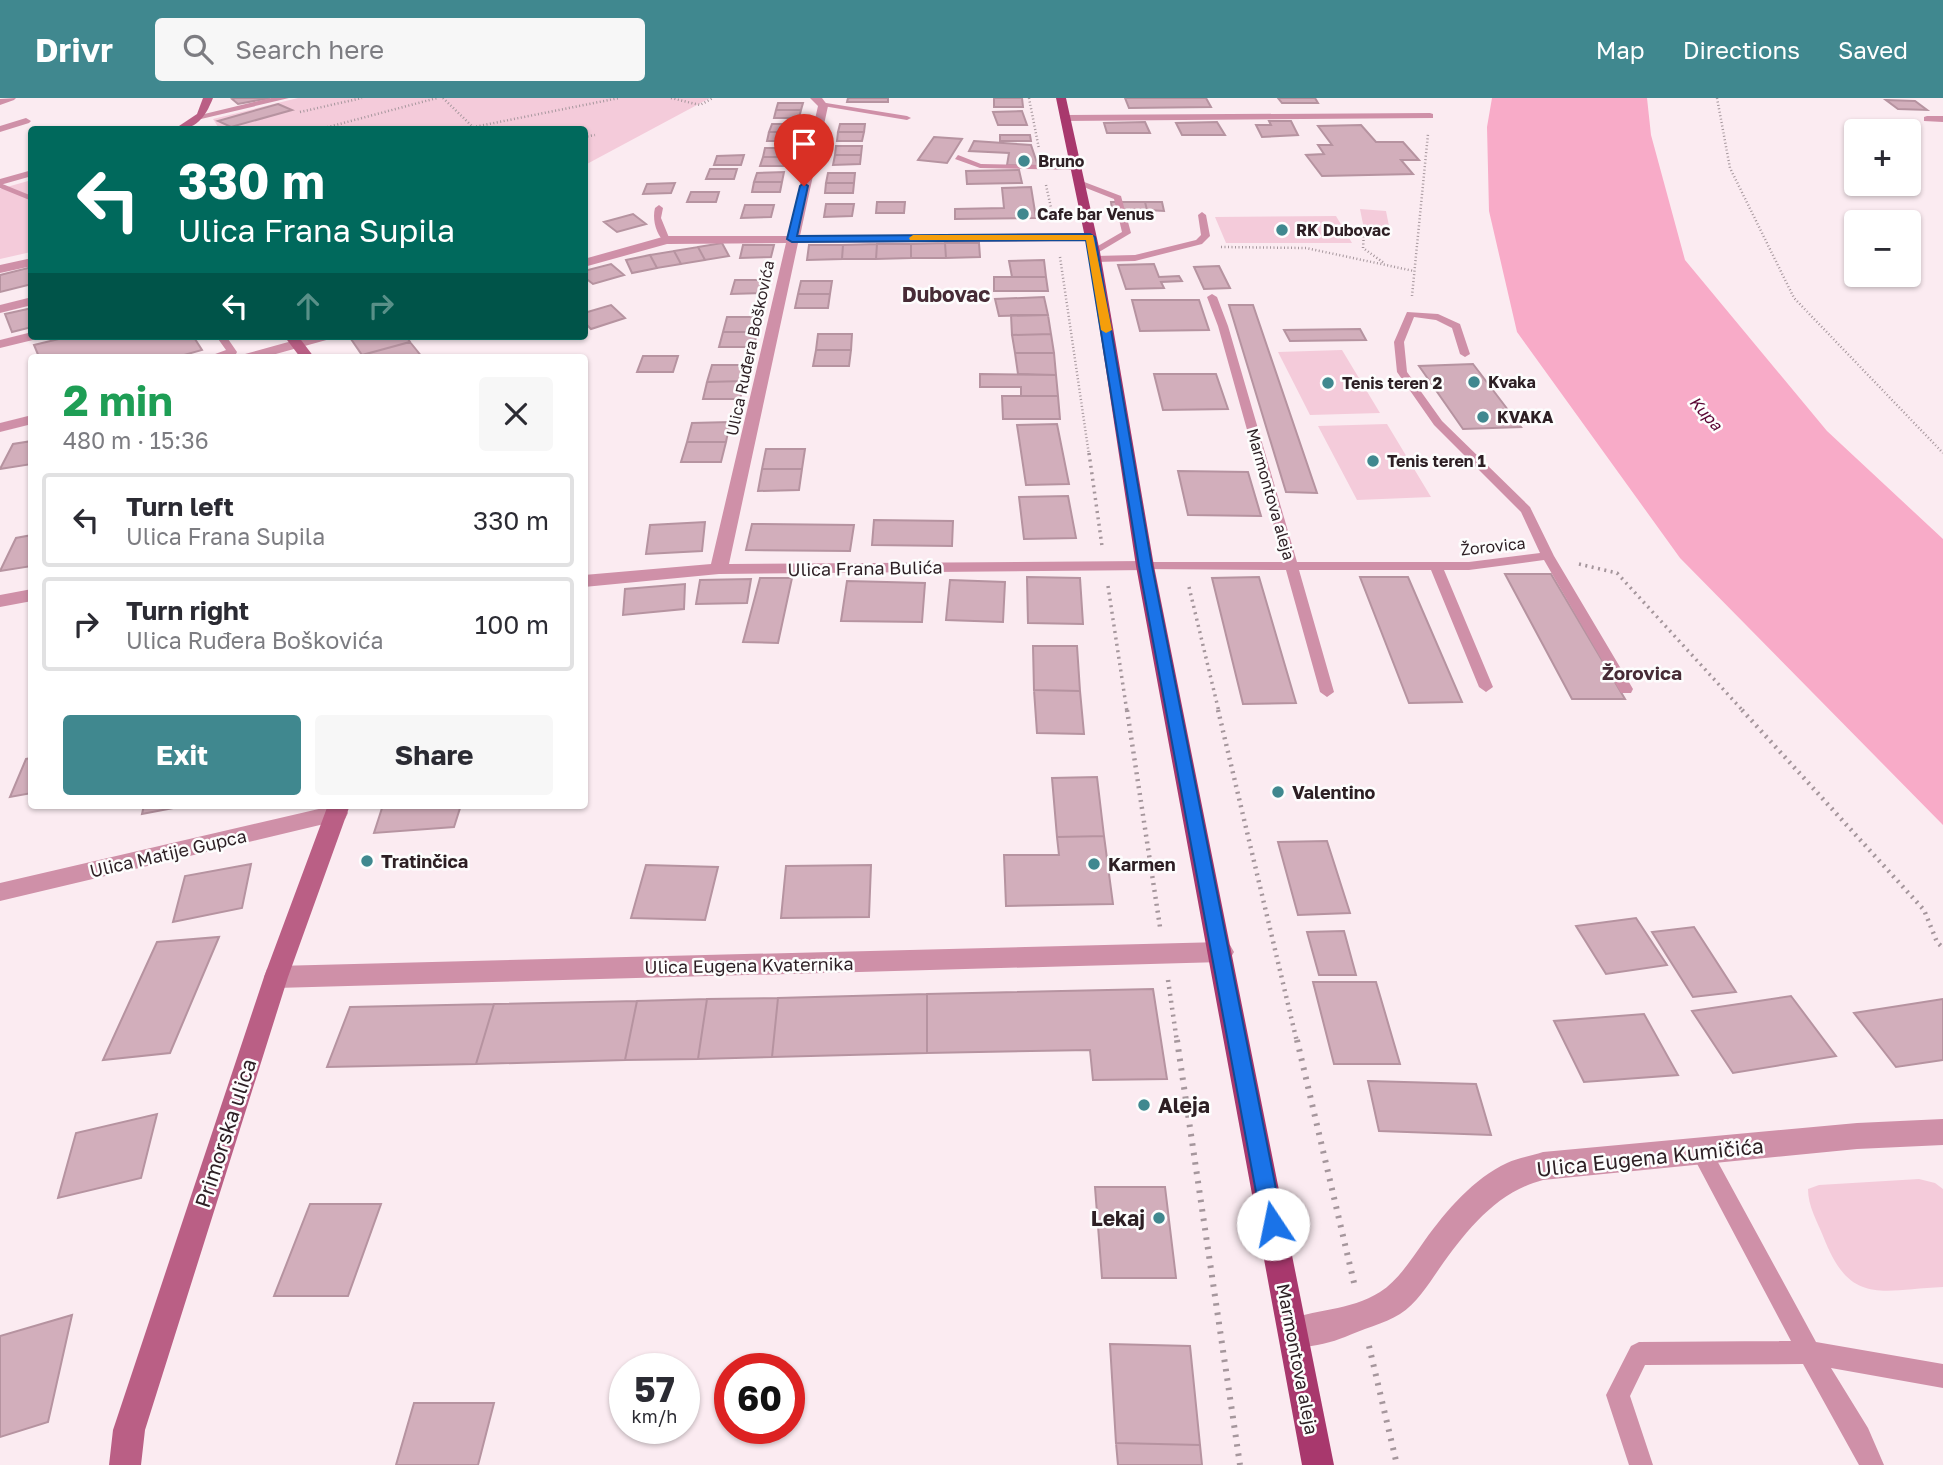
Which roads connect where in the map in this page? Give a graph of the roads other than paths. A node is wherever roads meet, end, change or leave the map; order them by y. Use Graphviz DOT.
graph roads {
  1 [pos="11,98"];
  2 [pos="208,98"];
  3 [pos="284,98"];
  4 [pos="819,101"];
  5 [pos="0,102"];
  6 [pos="1063,108"];
  7 [pos="201,116"];
  8 [pos="1430,116"];
  9 [pos="907,118"];
  10 [pos="1927,119"];
  11 [pos="1943,119"];
  12 [pos="26,121"];
  13 [pos="185,126"];
  14 [pos="0,129"];
  15 [pos="958,156"];
  16 [pos="28,174"];
  17 [pos="1077,175"];
  18 [pos="0,184"];
  19 [pos="28,192"];
  20 [pos="21,195"];
  21 [pos="28,198"];
  22 [pos="659,208"];
  23 [pos="1202,215"];
  24 [pos="792,239"];
  25 [pos="666,240"];
  26 [pos="1093,249"];
  27 [pos="588,262"];
  28 [pos="28,263"];
  29 [pos="0,269"];
  30 [pos="1212,297"];
  31 [pos="28,302"];
  32 [pos="0,309"];
  33 [pos="28,337"];
  34 [pos="224,340"];
  35 [pos="294,340"];
  36 [pos="0,344"];
  37 [pos="224,354"];
  38 [pos="258,354"];
  39 [pos="305,354"];
  40 [pos="1465,354"];
  41 [pos="28,420"];
  42 [pos="0,428"];
  43 [pos="1548,556"];
  44 [pos="1291,565"];
  45 [pos="1145,566"];
  46 [pos="1436,566"];
  47 [pos="719,569"];
  48 [pos="588,581"];
  49 [pos="28,596"];
  50 [pos="0,601"];
  51 [pos="1486,687"];
  52 [pos="1626,689"];
  53 [pos="1328,692"];
  54 [pos="338,809"];
  55 [pos="0,892"];
  56 [pos="1222,952"];
  57 [pos="276,977"];
  58 [pos="1943,1132"];
  59 [pos="1701,1151"];
  60 [pos="1293,1333"];
  61 [pos="1809,1352"];
  62 [pos="1943,1376"];
  63 [pos="125,1465"];
  64 [pos="1318,1465"];
  65 [pos="1641,1465"];
  66 [pos="1872,1465"];
  1 -- 5 [label="street"];
  2 -- 7 [label="main road"];
  3 -- 7 [label="street"];
  4 -- 9 [label="lane"];
  4 -- 24 [label="street, Ulica Ruđera Boškovića"];
  6 -- 8 [label="street"];
  6 -- 17 [label="main road, Marmontova aleja"];
  7 -- 13 [label="main road"];
  10 -- 11 [label="street"];
  12 -- 14 [label="street"];
  15 -- 17 [label="lane"];
  16 -- 18 [label="street"];
  17 -- 26 [label="main road, Marmontova aleja"];
  17 -- 26 [label="lane"];
  18 -- 20 [label="lane"];
  19 -- 20 [label="lane"];
  20 -- 21 [label="lane"];
  22 -- 25 [label="lane"];
  23 -- 26 [label="lane"];
  24 -- 25 [label="street"];
  24 -- 26 [label="street"];
  24 -- 47 [label="street, Ulica Ruđera Boškovića"];
  25 -- 27 [label="street"];
  26 -- 45 [label="main road, Marmontova aleja"];
  28 -- 29 [label="street"];
  30 -- 44 [label="lane, Marmontova aleja"];
  31 -- 32 [label="street"];
  33 -- 36 [label="street"];
  34 -- 37 [label="lane"];
  35 -- 38 [label="street"];
  35 -- 39 [label="main road"];
  40 -- 43 [label="lane, Žorovica"];
  41 -- 42 [label="street"];
  43 -- 46 [label="lane, Žorovica"];
  43 -- 52 [label="lane"];
  44 -- 45 [label="lane, Žorovica"];
  44 -- 46 [label="lane, Žorovica"];
  44 -- 53 [label="lane, Marmontova aleja"];
  45 -- 47 [label="street, Ulica Frana Bulića"];
  45 -- 56 [label="main road, Marmontova aleja"];
  46 -- 51 [label="lane"];
  47 -- 48 [label="street, Ulica Frana Bulića"];
  49 -- 50 [label="street"];
  54 -- 55 [label="street, Ulica Matije Gupca"];
  54 -- 57 [label="main road, Primorska ulica"];
  56 -- 57 [label="street, Ulica Eugena Kvaternika"];
  56 -- 60 [label="main road, Marmontova aleja"];
  57 -- 63 [label="main road, Primorska ulica"];
  58 -- 59 [label="street, Ulica Eugena Kumičića"];
  59 -- 60 [label="street, Ulica Eugena Kumičića"];
  59 -- 61 [label="lane"];
  60 -- 64 [label="main road, Marmontova aleja"];
  61 -- 62 [label="lane"];
  61 -- 65 [label="lane"];
  61 -- 66 [label="lane"];
}
